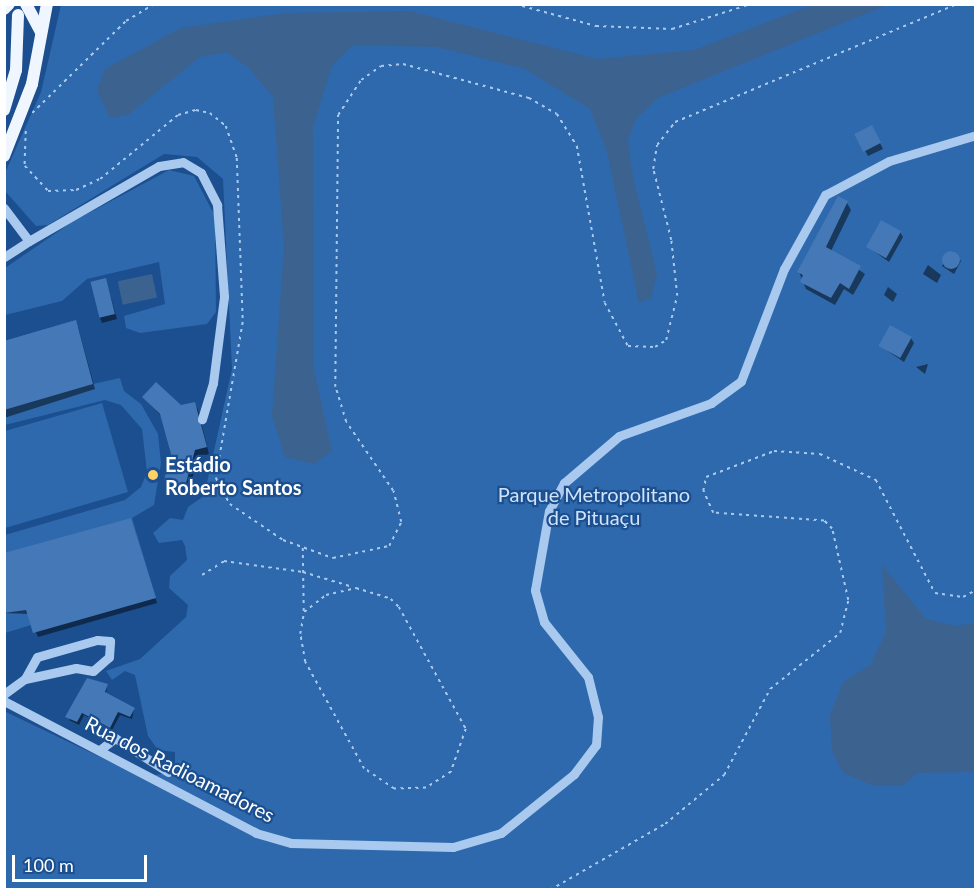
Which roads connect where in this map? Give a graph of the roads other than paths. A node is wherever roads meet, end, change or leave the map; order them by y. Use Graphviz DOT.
graph roads {
  1 [pos="9,4"];
  2 [pos="26,4"];
  3 [pos="47,4"];
  4 [pos="4,9"];
  5 [pos="18,15"];
  6 [pos="42,36"];
  7 [pos="4,110"];
  8 [pos="975,135"];
  9 [pos="4,156"];
  10 [pos="4,208"];
  11 [pos="29,241"];
  12 [pos="4,257"];
  13 [pos="202,419"];
  14 [pos="25,679"];
  15 [pos="4,693"];
  16 [pos="4,701"];
  17 [pos="101,749"];
  18 [pos="168,772"];
  1 -- 4 [label="main road"];
  2 -- 6 [label="main road"];
  3 -- 6 [label="main road"];
  5 -- 7 [label="main road"];
  6 -- 9 [label="main road"];
  8 -- 17 [label="lane, Rua dos Radioamadores"];
  10 -- 11 [label="lane"];
  11 -- 12 [label="lane"];
  11 -- 13 [label="lane"];
  14 -- 14 [label="lane"];
  14 -- 15 [label="lane"];
  16 -- 17 [label="lane, Rua dos Radioamadores"];
  17 -- 18 [label="lane"];
}
